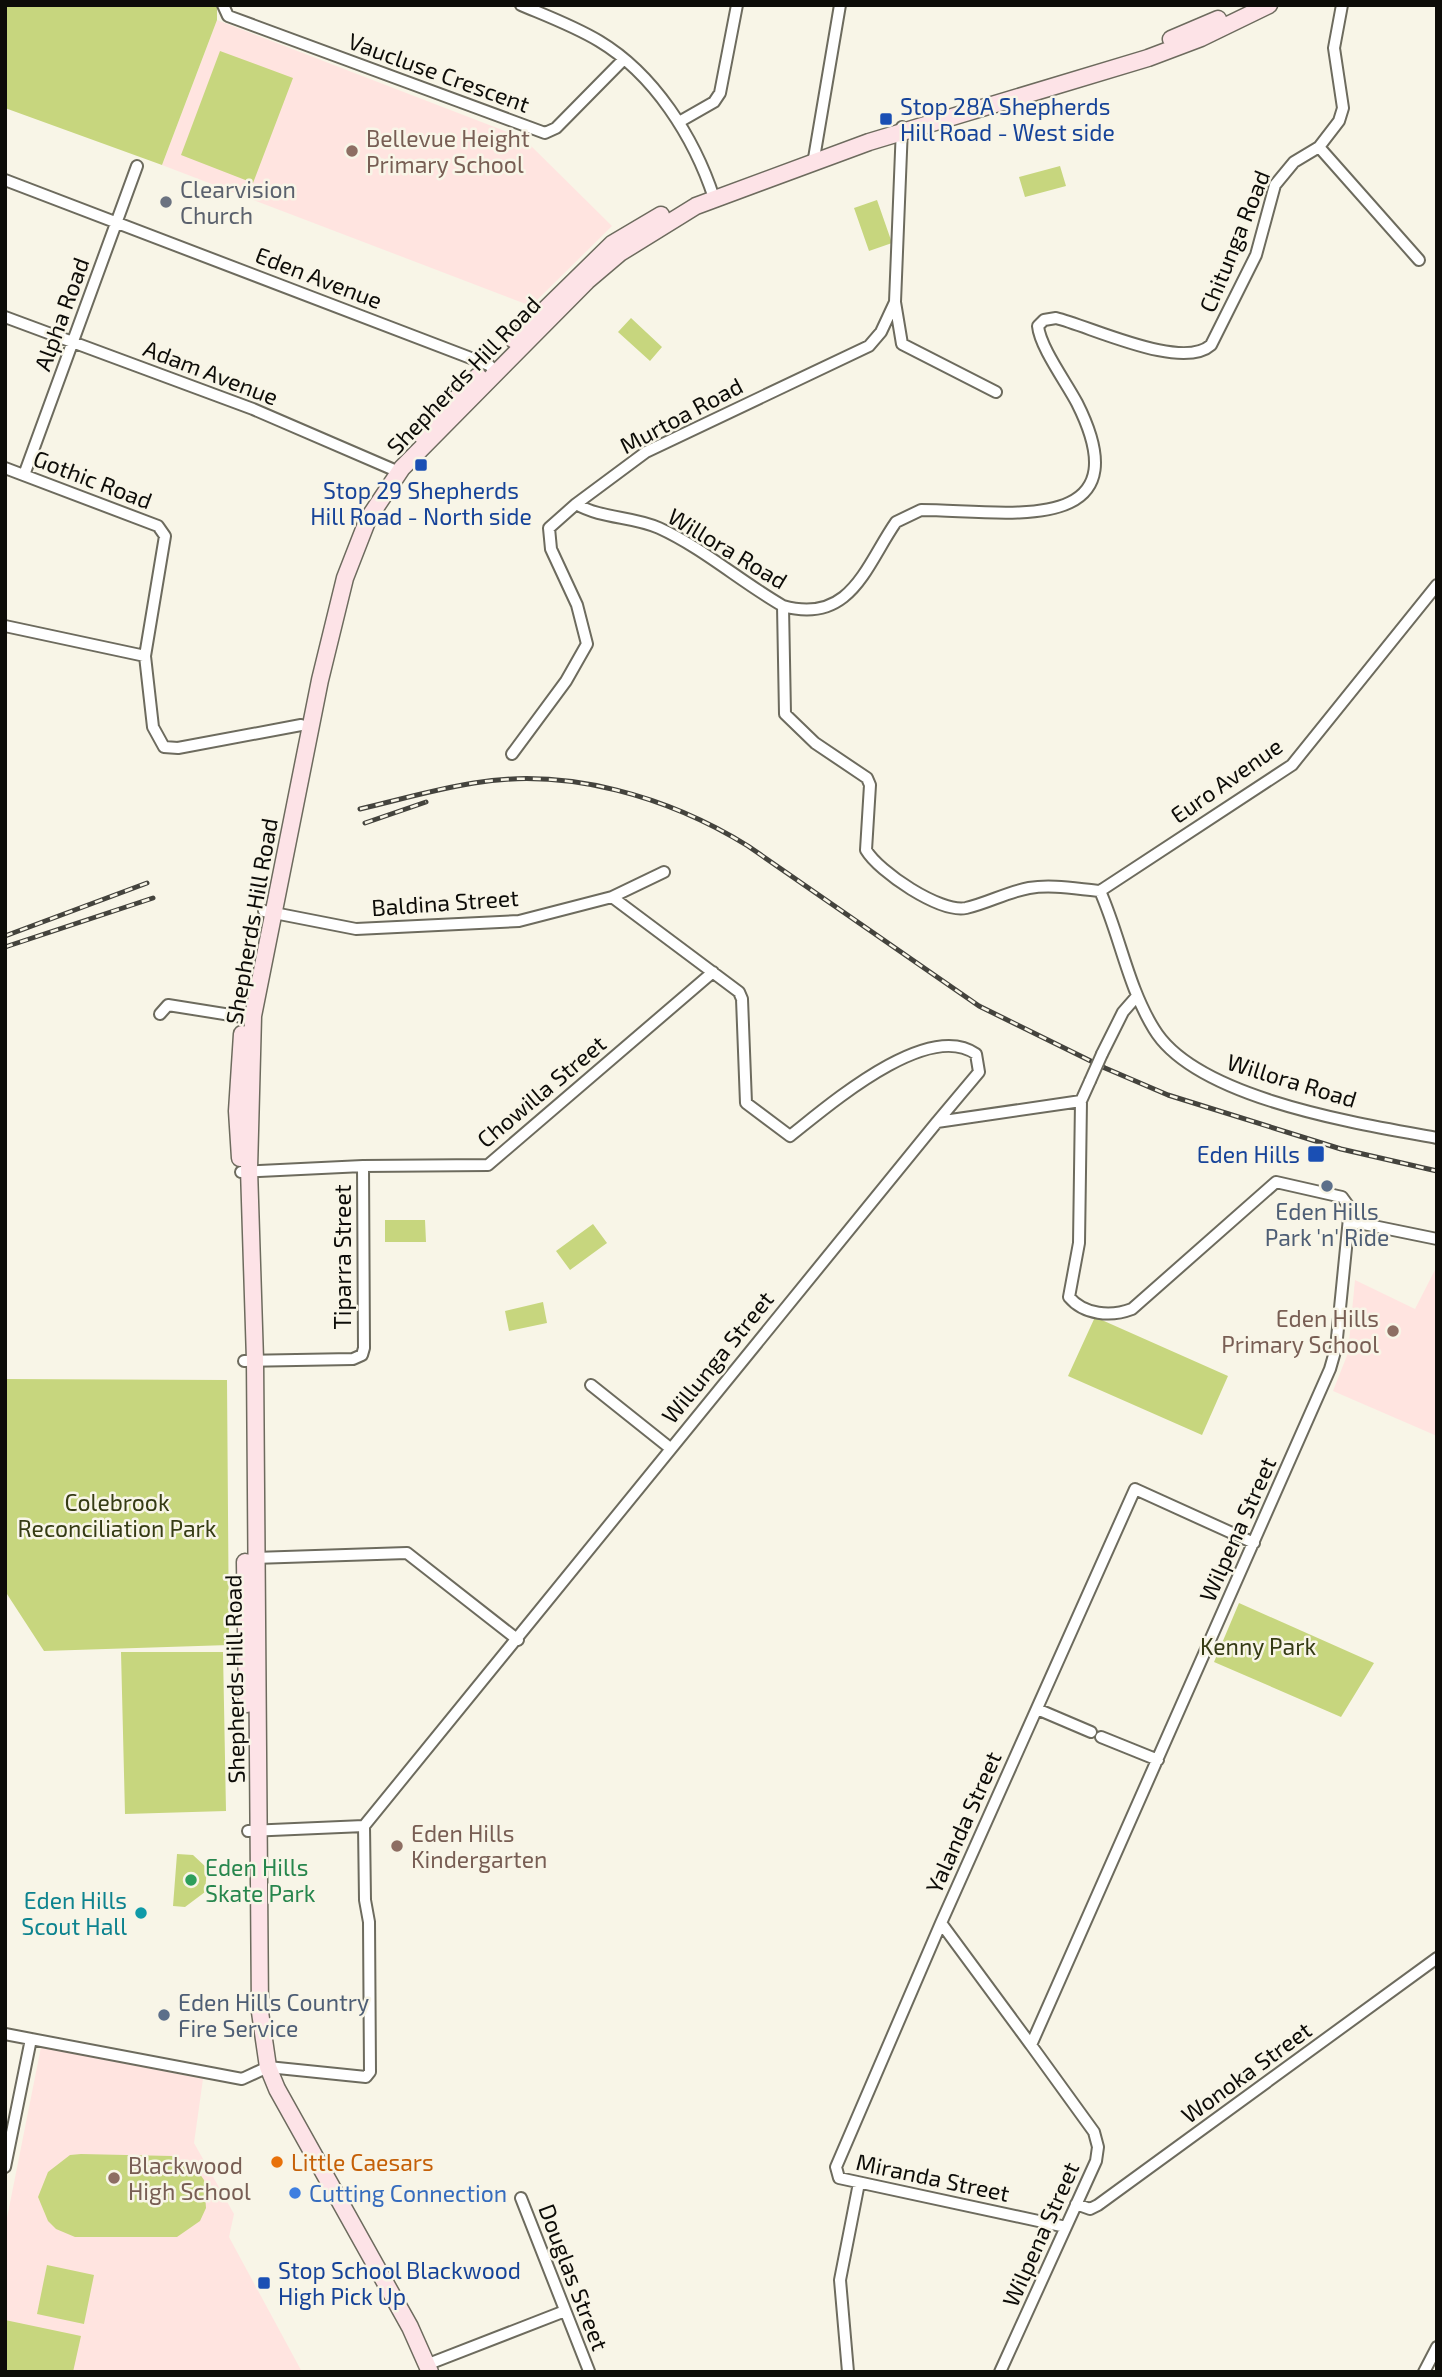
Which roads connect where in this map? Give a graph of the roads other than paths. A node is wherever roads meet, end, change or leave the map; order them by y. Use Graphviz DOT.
graph roads {
  1 [pos="223,5"];
  2 [pos="521,5"];
  3 [pos="737,5"];
  4 [pos="840,5"];
  5 [pos="1246,5"];
  6 [pos="1269,5"];
  7 [pos="1342,5"];
  8 [pos="624,59"];
  9 [pos="679,121"];
  10 [pos="902,129"];
  11 [pos="1319,147"];
  12 [pos="814,159"];
  13 [pos="137,166"];
  14 [pos="5,180"];
  15 [pos="712,194"];
  16 [pos="117,223"];
  17 [pos="1419,260"];
  18 [pos="895,302"];
  19 [pos="5,317"];
  20 [pos="73,342"];
  21 [pos="493,369"];
  22 [pos="996,392"];
  23 [pos="5,468"];
  24 [pos="396,469"];
  25 [pos="24,475"];
  26 [pos="576,504"];
  27 [pos="1437,585"];
  28 [pos="783,606"];
  29 [pos="5,626"];
  30 [pos="145,656"];
  31 [pos="301,725"];
  32 [pos="512,754"];
  33 [pos="664,872"];
  34 [pos="1100,891"];
  35 [pos="612,897"];
  36 [pos="268,912"];
  37 [pos="713,972"];
  38 [pos="1138,996"];
  39 [pos="160,1014"];
  40 [pos="243,1017"];
  41 [pos="1081,1101"];
  42 [pos="937,1122"];
  43 [pos="1437,1138"];
  44 [pos="363,1166"];
  45 [pos="245,1171"];
  46 [pos="1349,1221"];
  47 [pos="1437,1239"];
  48 [pos="249,1361"];
  49 [pos="591,1385"];
  50 [pos="670,1448"];
  51 [pos="1254,1543"];
  52 [pos="250,1558"];
  53 [pos="518,1640"];
  54 [pos="1037,1709"];
  55 [pos="1158,1760"];
  56 [pos="364,1826"];
  57 [pos="253,1831"];
  58 [pos="941,1923"];
  59 [pos="1437,1958"];
  60 [pos="5,2034"];
  61 [pos="32,2039"];
  62 [pos="1031,2045"];
  63 [pos="264,2069"];
  64 [pos="5,2167"];
  65 [pos="836,2173"];
  66 [pos="859,2183"];
  67 [pos="521,2198"];
  68 [pos="1076,2204"];
  69 [pos="1066,2227"];
  70 [pos="565,2311"];
  71 [pos="1437,2347"];
  72 [pos="428,2368"];
  73 [pos="589,2371"];
  74 [pos="848,2372"];
  75 [pos="1000,2372"];
  76 [pos="1424,2372"];
  1 -- 8 [label="street, Vaucluse Crescent"];
  2 -- 8 [label="street"];
  3 -- 9 [label="street"];
  4 -- 12 [label="street"];
  5 -- 10 [label="main road, Shepherds Hill Road"];
  6 -- 10 [label="main road, Shepherds Hill Road"];
  7 -- 11 [label="street, Chitunga Road"];
  8 -- 9 [label="street"];
  9 -- 15 [label="street"];
  10 -- 12 [label="main road, Shepherds Hill Road"];
  10 -- 18 [label="street, Murtoa Road"];
  11 -- 17 [label="street"];
  11 -- 28 [label="street, Chitunga Road"];
  12 -- 15 [label="main road, Shepherds Hill Road"];
  13 -- 16 [label="street, Alpha Road"];
  14 -- 16 [label="street, Eden Avenue"];
  15 -- 21 [label="main road, Shepherds Hill Road"];
  16 -- 20 [label="street, Alpha Road"];
  16 -- 21 [label="street, Eden Avenue"];
  18 -- 22 [label="street"];
  18 -- 26 [label="street, Murtoa Road"];
  19 -- 20 [label="street, Adam Avenue"];
  20 -- 24 [label="street, Adam Avenue"];
  20 -- 25 [label="street, Alpha Road"];
  21 -- 24 [label="main road, Shepherds Hill Road"];
  23 -- 25 [label="street, Gothic Road"];
  24 -- 31 [label="main road, Shepherds Hill Road"];
  24 -- 36 [label="main road, Shepherds Hill Road"];
  25 -- 30 [label="street, Gothic Road"];
  26 -- 28 [label="street, Willora Road"];
  26 -- 32 [label="street, Murtoa Road"];
  27 -- 34 [label="street, Euro Avenue"];
  28 -- 34 [label="street, Willora Road"];
  29 -- 30 [label="street"];
  30 -- 31 [label="street, Gothic Road"];
  31 -- 36 [label="main road, Shepherds Hill Road"];
  33 -- 35 [label="street, Baldina Street"];
  34 -- 38 [label="street, Willora Road"];
  35 -- 36 [label="street, Baldina Street"];
  35 -- 37 [label="street"];
  36 -- 40 [label="main road, Shepherds Hill Road"];
  36 -- 45 [label="main road, Shepherds Hill Road"];
  37 -- 42 [label="street, Willunga Street"];
  37 -- 44 [label="street, Chowilla Street"];
  38 -- 41 [label="street, bridge"];
  38 -- 43 [label="street, Willora Road"];
  39 -- 40 [label="street"];
  40 -- 45 [label="main road, Shepherds Hill Road"];
  41 -- 42 [label="street"];
  41 -- 46 [label="street, Wilpena Street"];
  42 -- 50 [label="street, Willunga Street"];
  44 -- 45 [label="street, Chowilla Street"];
  44 -- 48 [label="street, Tiparra Street"];
  45 -- 48 [label="main road, Shepherds Hill Road"];
  46 -- 47 [label="street"];
  46 -- 51 [label="street, Wilpena Street"];
  48 -- 52 [label="main road, Shepherds Hill Road"];
  49 -- 50 [label="street"];
  50 -- 53 [label="street, Willunga Street"];
  51 -- 54 [label="street, Yalanda Street"];
  51 -- 55 [label="street, Wilpena Street"];
  52 -- 53 [label="street"];
  52 -- 57 [label="main road, Shepherds Hill Road"];
  53 -- 56 [label="street, Willunga Street"];
  54 -- 55 [label="street"];
  54 -- 58 [label="street, Yalanda Street"];
  55 -- 62 [label="street, Wilpena Street"];
  56 -- 57 [label="street"];
  56 -- 63 [label="street"];
  57 -- 63 [label="main road, Shepherds Hill Road"];
  58 -- 62 [label="street, Wilpena Street"];
  58 -- 65 [label="street, Yalanda Street"];
  59 -- 68 [label="street, Wonoka Street"];
  60 -- 61 [label="street"];
  61 -- 63 [label="street"];
  61 -- 64 [label="street"];
  62 -- 68 [label="street, Wilpena Street"];
  63 -- 72 [label="main road, Shepherds Hill Road"];
  65 -- 66 [label="street, Miranda Street"];
  66 -- 69 [label="street, Miranda Street"];
  66 -- 74 [label="street"];
  67 -- 70 [label="street, Douglas Street"];
  68 -- 69 [label="street, Wilpena Street"];
  69 -- 75 [label="street, Wilpena Street"];
  70 -- 72 [label="street"];
  70 -- 73 [label="street, Douglas Street"];
  71 -- 76 [label="street"];
}
